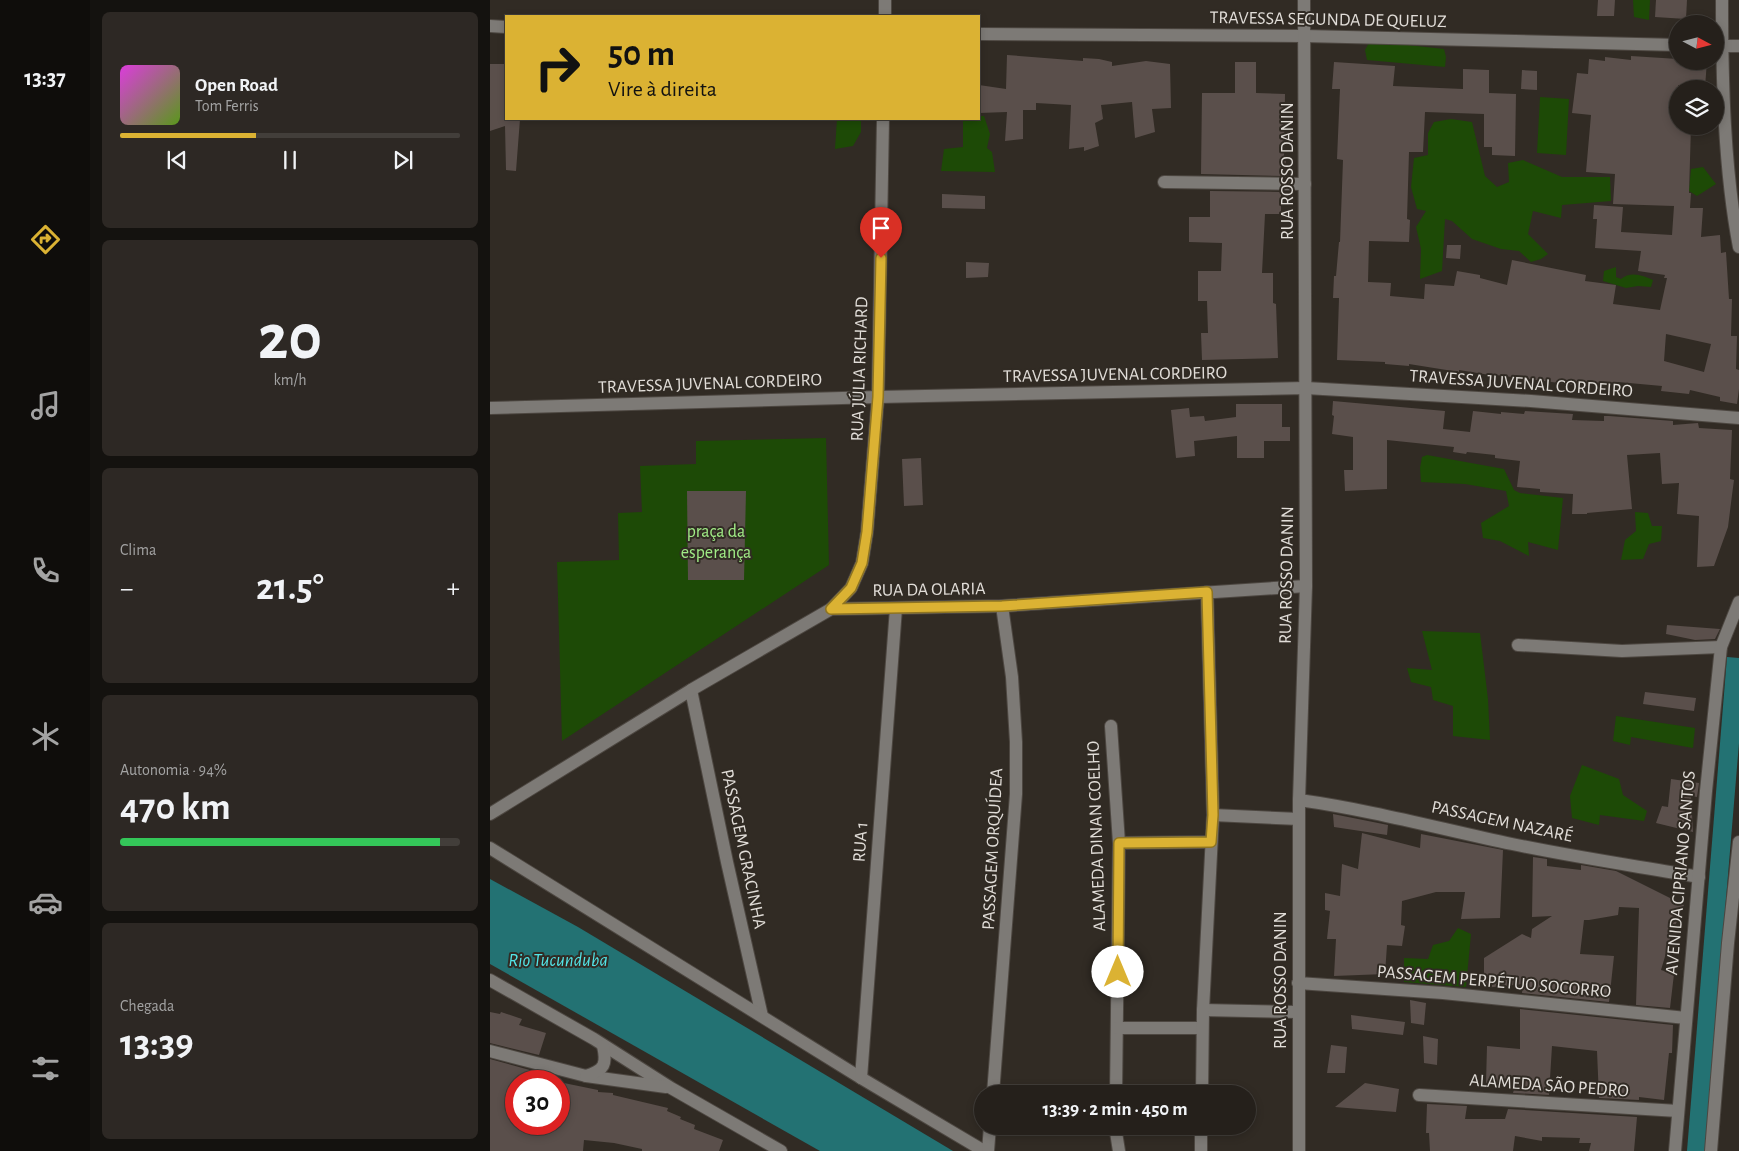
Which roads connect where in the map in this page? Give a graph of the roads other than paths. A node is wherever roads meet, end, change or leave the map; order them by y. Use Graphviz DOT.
graph roads {
  1 [pos="886,0"];
  2 [pos="1304,0"];
  3 [pos="1722,0"];
  4 [pos="885,15"];
  5 [pos="1721,15"];
  6 [pos="490,26"];
  7 [pos="505,27"];
  8 [pos="980,34"];
  9 [pos="1304,36"];
  10 [pos="1669,45"];
  11 [pos="1724,46"];
  12 [pos="1739,46"];
  13 [pos="1721,70"];
  14 [pos="883,120"];
  15 [pos="1164,182"];
  16 [pos="1306,184"];
  17 [pos="1739,247"];
  18 [pos="1306,388"];
  19 [pos="878,397"];
  20 [pos="490,408"];
  21 [pos="1739,418"];
  22 [pos="1306,586"];
  23 [pos="1207,592"];
  24 [pos="1739,602"];
  25 [pos="1002,606"];
  26 [pos="896,608"];
  27 [pos="831,609"];
  28 [pos="1518,645"];
  29 [pos="1721,647"];
  30 [pos="691,690"];
  31 [pos="1111,726"];
  32 [pos="1300,800"];
  33 [pos="490,814"];
  34 [pos="1213,815"];
  35 [pos="1300,819"];
  36 [pos="1211,842"];
  37 [pos="1739,842"];
  38 [pos="1119,843"];
  39 [pos="490,848"];
  40 [pos="1699,877"];
  41 [pos="1737,878"];
  42 [pos="1734,946"];
  43 [pos="490,980"];
  44 [pos="1298,983"];
  45 [pos="1203,1010"];
  46 [pos="1298,1012"];
  47 [pos="762,1016"];
  48 [pos="1686,1018"];
  49 [pos="1117,1028"];
  50 [pos="1202,1028"];
  51 [pos="602,1046"];
  52 [pos="490,1051"];
  53 [pos="586,1076"];
  54 [pos="861,1078"];
  55 [pos="994,1085"];
  56 [pos="1116,1085"];
  57 [pos="1202,1085"];
  58 [pos="671,1088"];
  59 [pos="1419,1095"];
  60 [pos="1678,1111"];
  61 [pos="989,1135"];
  62 [pos="1117,1135"];
  63 [pos="1201,1135"];
  64 [pos="759,1146"];
  65 [pos="781,1151"];
  66 [pos="986,1151"];
  67 [pos="1119,1151"];
  68 [pos="1201,1151"];
  69 [pos="1299,1151"];
  70 [pos="1675,1151"];
  71 [pos="1711,1151"];
  1 -- 4 [label="street"];
  2 -- 9 [label="street, RUA ROSSO DANIN"];
  3 -- 5 [label="street"];
  6 -- 7 [label="street"];
  8 -- 9 [label="street, TRAVESSA SEGUNDA DE QUELUZ"];
  9 -- 10 [label="street, TRAVESSA SEGUNDA DE QUELUZ"];
  9 -- 16 [label="street, RUA ROSSO DANIN"];
  11 -- 12 [label="street"];
  13 -- 17 [label="street"];
  14 -- 19 [label="street, RUA JÚLIA RICHARD"];
  15 -- 16 [label="street"];
  16 -- 18 [label="street, RUA ROSSO DANIN"];
  18 -- 19 [label="street, TRAVESSA JUVENAL CORDEIRO"];
  18 -- 21 [label="street, TRAVESSA JUVENAL CORDEIRO"];
  18 -- 22 [label="street, RUA ROSSO DANIN"];
  19 -- 20 [label="street, TRAVESSA JUVENAL CORDEIRO"];
  19 -- 27 [label="street, RUA JÚLIA RICHARD"];
  22 -- 23 [label="street, RUA DA OLARIA"];
  22 -- 32 [label="street, RUA ROSSO DANIN"];
  23 -- 25 [label="street, RUA DA OLARIA"];
  23 -- 34 [label="street"];
  24 -- 29 [label="street, AVENIDA CIPRIANO SANTOS"];
  25 -- 26 [label="street, RUA DA OLARIA"];
  25 -- 55 [label="street, PASSAGEM ORQUÍDEA"];
  26 -- 27 [label="street, RUA DA OLARIA"];
  26 -- 54 [label="street, RUA 1"];
  27 -- 30 [label="street, RUA DA OLARIA"];
  28 -- 29 [label="street"];
  29 -- 40 [label="street, AVENIDA CIPRIANO SANTOS"];
  30 -- 33 [label="street, RUA DA OLARIA"];
  30 -- 47 [label="street, PASSAGEM GRACINHA"];
  31 -- 38 [label="street, ALAMEDA DINAN COELHO"];
  32 -- 35 [label="street, RUA ROSSO DANIN"];
  32 -- 40 [label="street, PASSAGEM NAZARÉ"];
  34 -- 35 [label="street"];
  34 -- 36 [label="street"];
  35 -- 44 [label="street, RUA ROSSO DANIN"];
  36 -- 38 [label="street"];
  36 -- 45 [label="street"];
  37 -- 41 [label="street"];
  38 -- 49 [label="street, ALAMEDA DINAN COELHO"];
  39 -- 47 [label="street"];
  40 -- 48 [label="street, AVENIDA CIPRIANO SANTOS"];
  41 -- 42 [label="street"];
  42 -- 71 [label="street"];
  43 -- 51 [label="street"];
  44 -- 46 [label="street, RUA ROSSO DANIN"];
  44 -- 48 [label="street, PASSAGEM PERPÉTUO SOCORRO"];
  45 -- 46 [label="street"];
  45 -- 50 [label="street"];
  46 -- 69 [label="street, RUA ROSSO DANIN"];
  47 -- 54 [label="street"];
  48 -- 60 [label="street, AVENIDA CIPRIANO SANTOS"];
  49 -- 50 [label="street"];
  49 -- 56 [label="street, ALAMEDA DINAN COELHO"];
  50 -- 57 [label="street"];
  51 -- 53 [label="street"];
  51 -- 58 [label="street"];
  52 -- 53 [label="street"];
  53 -- 58 [label="street"];
  54 -- 66 [label="street"];
  58 -- 64 [label="street"];
  59 -- 60 [label="street, ALAMEDA SÃO PEDRO"];
  60 -- 70 [label="street, AVENIDA CIPRIANO SANTOS"];
  61 -- 66 [label="street"];
  62 -- 67 [label="street"];
  63 -- 68 [label="street"];
  64 -- 65 [label="street"];
}
